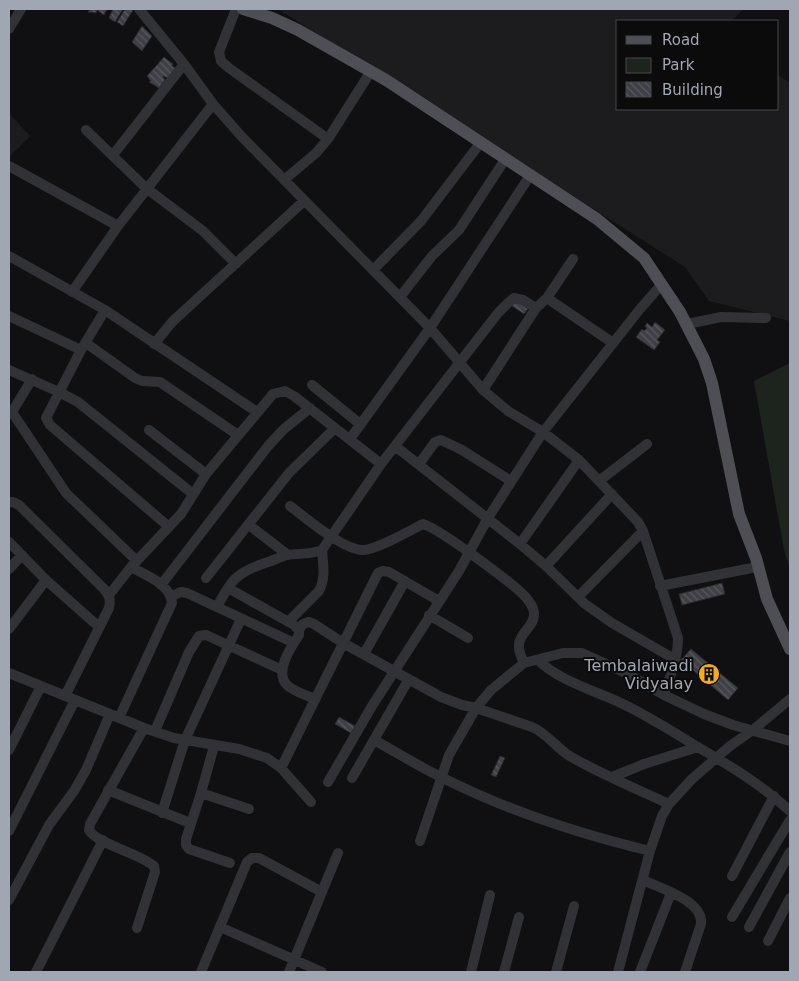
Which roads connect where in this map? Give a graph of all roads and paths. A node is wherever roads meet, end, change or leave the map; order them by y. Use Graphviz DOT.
graph roads {
  1 [pos="21,9"];
  2 [pos="139,9"];
  3 [pos="236,9"];
  4 [pos="243,9"];
  5 [pos="9,29"];
  6 [pos="184,64"];
  7 [pos="371,72"];
  8 [pos="213,104"];
  9 [pos="86,130"];
  10 [pos="328,139"];
  11 [pos="481,142"];
  12 [pos="113,155"];
  13 [pos="506,158"];
  14 [pos="9,166"];
  15 [pos="531,174"];
  16 [pos="284,180"];
  17 [pos="146,188"];
  18 [pos="304,201"];
  19 [pos="118,226"];
  20 [pos="9,256"];
  21 [pos="573,259"];
  22 [pos="236,264"];
  23 [pos="372,270"];
  24 [pos="662,284"];
  25 [pos="72,292"];
  26 [pos="400,297"];
  27 [pos="547,298"];
  28 [pos="536,308"];
  29 [pos="105,310"];
  30 [pos="9,316"];
  31 [pos="766,318"];
  32 [pos="687,324"];
  33 [pos="430,328"];
  34 [pos="614,343"];
  35 [pos="154,344"];
  36 [pos="84,347"];
  37 [pos="460,364"];
  38 [pos="9,370"];
  39 [pos="32,380"];
  40 [pos="312,385"];
  41 [pos="483,390"];
  42 [pos="59,392"];
  43 [pos="310,408"];
  44 [pos="256,412"];
  45 [pos="10,413"];
  46 [pos="360,424"];
  47 [pos="335,428"];
  48 [pos="150,430"];
  49 [pos="543,432"];
  50 [pos="238,435"];
  51 [pos="350,439"];
  52 [pos="647,444"];
  53 [pos="395,446"];
  54 [pos="578,460"];
  55 [pos="381,464"];
  56 [pos="419,464"];
  57 [pos="206,474"];
  58 [pos="511,481"];
  59 [pos="599,481"];
  60 [pos="193,494"];
  61 [pos="612,494"];
  62 [pos="9,502"];
  63 [pos="290,506"];
  64 [pos="488,518"];
  65 [pos="249,525"];
  66 [pos="169,527"];
  67 [pos="643,531"];
  68 [pos="332,537"];
  69 [pos="9,542"];
  70 [pos="520,544"];
  71 [pos="322,550"];
  72 [pos="468,553"];
  73 [pos="22,555"];
  74 [pos="288,555"];
  75 [pos="134,564"];
  76 [pos="546,566"];
  77 [pos="757,567"];
  78 [pos="9,569"];
  79 [pos="206,578"];
  80 [pos="46,580"];
  81 [pos="405,581"];
  82 [pos="161,585"];
  83 [pos="660,586"];
  84 [pos="228,588"];
  85 [pos="109,595"];
  86 [pos="172,596"];
  87 [pos="578,598"];
  88 [pos="439,601"];
  89 [pos="218,607"];
  90 [pos="429,615"];
  91 [pos="241,619"];
  92 [pos="288,622"];
  93 [pos="99,627"];
  94 [pos="9,629"];
  95 [pos="299,630"];
  96 [pos="468,638"];
  97 [pos="294,643"];
  98 [pos="343,643"];
  99 [pos="229,645"];
  100 [pos="790,649"];
  101 [pos="364,654"];
  102 [pos="538,660"];
  103 [pos="676,660"];
  104 [pos="524,663"];
  105 [pos="282,670"];
  106 [pos="394,670"];
  107 [pos="9,673"];
  108 [pos="409,679"];
  109 [pos="41,686"];
  110 [pos="664,695"];
  111 [pos="70,698"];
  112 [pos="315,699"];
  113 [pos="790,699"];
  114 [pos="476,708"];
  115 [pos="115,716"];
  116 [pos="144,728"];
  117 [pos="753,730"];
  118 [pos="155,731"];
  119 [pos="185,740"];
  120 [pos="374,740"];
  121 [pos="790,741"];
  122 [pos="214,746"];
  123 [pos="698,747"];
  124 [pos="9,750"];
  125 [pos="718,758"];
  126 [pos="280,768"];
  127 [pos="441,777"];
  128 [pos="612,777"];
  129 [pos="352,778"];
  130 [pos="328,782"];
  131 [pos="108,790"];
  132 [pos="201,793"];
  133 [pos="774,796"];
  134 [pos="311,802"];
  135 [pos="669,804"];
  136 [pos="249,809"];
  137 [pos="790,811"];
  138 [pos="162,813"];
  139 [pos="790,820"];
  140 [pos="190,823"];
  141 [pos="9,831"];
  142 [pos="103,840"];
  143 [pos="420,841"];
  144 [pos="650,851"];
  145 [pos="790,852"];
  146 [pos="338,853"];
  147 [pos="230,863"];
  148 [pos="732,876"];
  149 [pos="643,880"];
  150 [pos="322,892"];
  151 [pos="671,892"];
  152 [pos="490,895"];
  153 [pos="790,898"];
  154 [pos="9,900"];
  155 [pos="574,906"];
  156 [pos="519,917"];
  157 [pos="732,917"];
  158 [pos="220,927"];
  159 [pos="749,927"];
  160 [pos="138,928"];
  161 [pos="768,941"];
  162 [pos="295,959"];
  163 [pos="36,972"];
  164 [pos="201,972"];
  165 [pos="289,972"];
  166 [pos="322,972"];
  167 [pos="471,972"];
  168 [pos="504,972"];
  169 [pos="556,972"];
  170 [pos="618,972"];
  171 [pos="640,972"];
  172 [pos="685,972"];
  1 -- 5 [label="street"];
  2 -- 6 [label="street"];
  3 -- 10 [label="street"];
  4 -- 7 [label="main road"];
  6 -- 8 [label="street"];
  6 -- 12 [label="street"];
  7 -- 10 [label="street"];
  7 -- 11 [label="main road"];
  8 -- 16 [label="street"];
  8 -- 17 [label="street"];
  9 -- 12 [label="street"];
  10 -- 16 [label="street"];
  11 -- 13 [label="main road"];
  11 -- 23 [label="street"];
  12 -- 17 [label="street"];
  13 -- 15 [label="main road"];
  13 -- 26 [label="street"];
  14 -- 19 [label="street"];
  15 -- 24 [label="main road"];
  15 -- 33 [label="street"];
  16 -- 18 [label="street"];
  17 -- 19 [label="street"];
  17 -- 22 [label="street"];
  18 -- 22 [label="street"];
  18 -- 23 [label="street"];
  19 -- 25 [label="street"];
  20 -- 25 [label="street"];
  21 -- 27 [label="street"];
  22 -- 35 [label="street"];
  23 -- 26 [label="street"];
  24 -- 32 [label="main road"];
  24 -- 34 [label="street"];
  25 -- 29 [label="street"];
  26 -- 33 [label="street"];
  27 -- 28 [label="street"];
  27 -- 34 [label="street"];
  28 -- 37 [label="street"];
  28 -- 41 [label="street"];
  29 -- 35 [label="street"];
  29 -- 36 [label="street"];
  30 -- 36 [label="street"];
  31 -- 32 [label="street"];
  32 -- 77 [label="main road"];
  33 -- 37 [label="street"];
  33 -- 46 [label="street"];
  34 -- 49 [label="street"];
  35 -- 44 [label="street"];
  36 -- 42 [label="street"];
  36 -- 50 [label="street"];
  37 -- 41 [label="street"];
  37 -- 53 [label="street"];
  38 -- 39 [label="street"];
  39 -- 42 [label="street"];
  39 -- 45 [label="street"];
  40 -- 46 [label="street"];
  41 -- 49 [label="street"];
  42 -- 60 [label="street"];
  42 -- 66 [label="street"];
  43 -- 44 [label="street"];
  43 -- 47 [label="street"];
  43 -- 82 [label="street"];
  44 -- 50 [label="street"];
  45 -- 75 [label="street"];
  46 -- 51 [label="street"];
  47 -- 51 [label="street"];
  47 -- 65 [label="street"];
  48 -- 57 [label="street"];
  49 -- 54 [label="street"];
  49 -- 58 [label="street"];
  50 -- 57 [label="street"];
  51 -- 55 [label="street"];
  52 -- 59 [label="street"];
  53 -- 55 [label="street"];
  53 -- 56 [label="street"];
  54 -- 59 [label="street"];
  54 -- 70 [label="street"];
  55 -- 68 [label="street"];
  56 -- 58 [label="street"];
  56 -- 64 [label="street"];
  57 -- 60 [label="street"];
  58 -- 64 [label="street"];
  59 -- 61 [label="street"];
  60 -- 66 [label="street"];
  61 -- 67 [label="street"];
  61 -- 76 [label="street"];
  62 -- 85 [label="street"];
  63 -- 68 [label="street"];
  64 -- 70 [label="street"];
  64 -- 72 [label="street"];
  65 -- 74 [label="street"];
  65 -- 79 [label="street"];
  66 -- 75 [label="street"];
  67 -- 83 [label="street"];
  67 -- 87 [label="street"];
  68 -- 71 [label="street"];
  68 -- 72 [label="street"];
  69 -- 73 [label="street"];
  70 -- 76 [label="street"];
  71 -- 74 [label="street"];
  71 -- 92 [label="street"];
  72 -- 88 [label="street"];
  72 -- 104 [label="street"];
  73 -- 78 [label="street"];
  73 -- 80 [label="street"];
  74 -- 84 [label="street"];
  75 -- 82 [label="street"];
  75 -- 85 [label="street"];
  76 -- 87 [label="street"];
  77 -- 83 [label="street"];
  77 -- 100 [label="main road"];
  80 -- 93 [label="street"];
  80 -- 94 [label="street"];
  81 -- 88 [label="street"];
  81 -- 98 [label="street"];
  81 -- 101 [label="street"];
  82 -- 86 [label="street"];
  83 -- 103 [label="street"];
  84 -- 89 [label="street"];
  84 -- 92 [label="street"];
  85 -- 93 [label="street"];
  86 -- 89 [label="street"];
  86 -- 115 [label="street"];
  87 -- 103 [label="street"];
  88 -- 90 [label="street"];
  89 -- 91 [label="street"];
  90 -- 96 [label="street"];
  90 -- 106 [label="street"];
  91 -- 97 [label="street"];
  91 -- 99 [label="street"];
  92 -- 95 [label="street"];
  93 -- 111 [label="street"];
  95 -- 97 [label="street"];
  95 -- 98 [label="street"];
  97 -- 105 [label="street"];
  98 -- 101 [label="street"];
  98 -- 112 [label="street"];
  99 -- 105 [label="street"];
  99 -- 118 [label="street"];
  99 -- 119 [label="street"];
  101 -- 106 [label="street"];
  102 -- 104 [label="street"];
  102 -- 110 [label="street"];
  102 -- 123 [label="street"];
  103 -- 110 [label="street"];
  104 -- 114 [label="street"];
  105 -- 112 [label="street"];
  106 -- 108 [label="street"];
  106 -- 130 [label="street"];
  107 -- 109 [label="street"];
  108 -- 114 [label="street"];
  108 -- 120 [label="street"];
  109 -- 111 [label="street"];
  109 -- 124 [label="street"];
  110 -- 117 [label="street"];
  111 -- 115 [label="street"];
  111 -- 141 [label="street"];
  112 -- 126 [label="street"];
  113 -- 117 [label="street"];
  114 -- 127 [label="street"];
  114 -- 128 [label="street"];
  115 -- 116 [label="street"];
  115 -- 154 [label="street"];
  116 -- 118 [label="street"];
  116 -- 131 [label="street"];
  117 -- 121 [label="street"];
  117 -- 125 [label="street"];
  118 -- 119 [label="street"];
  119 -- 122 [label="street"];
  119 -- 138 [label="street"];
  120 -- 127 [label="street"];
  120 -- 129 [label="street"];
  122 -- 126 [label="street"];
  122 -- 132 [label="street"];
  123 -- 125 [label="street"];
  123 -- 128 [label="street"];
  125 -- 133 [label="street"];
  125 -- 135 [label="street"];
  126 -- 134 [label="street"];
  127 -- 143 [label="street"];
  127 -- 144 [label="street"];
  128 -- 135 [label="street"];
  131 -- 138 [label="street"];
  131 -- 142 [label="street"];
  132 -- 136 [label="street"];
  132 -- 140 [label="street"];
  133 -- 137 [label="street"];
  133 -- 148 [label="street"];
  135 -- 144 [label="street"];
  138 -- 140 [label="street"];
  139 -- 157 [label="street"];
  140 -- 147 [label="street"];
  142 -- 160 [label="street"];
  142 -- 163 [label="street"];
  144 -- 149 [label="street"];
  145 -- 159 [label="street"];
  146 -- 150 [label="street"];
  149 -- 151 [label="street"];
  149 -- 170 [label="street"];
  150 -- 158 [label="street"];
  150 -- 162 [label="street"];
  151 -- 171 [label="street"];
  151 -- 172 [label="street"];
  152 -- 167 [label="street"];
  153 -- 161 [label="street"];
  155 -- 169 [label="street"];
  156 -- 168 [label="street"];
  158 -- 162 [label="street"];
  158 -- 164 [label="street"];
  162 -- 165 [label="street"];
  162 -- 166 [label="street"];
}
